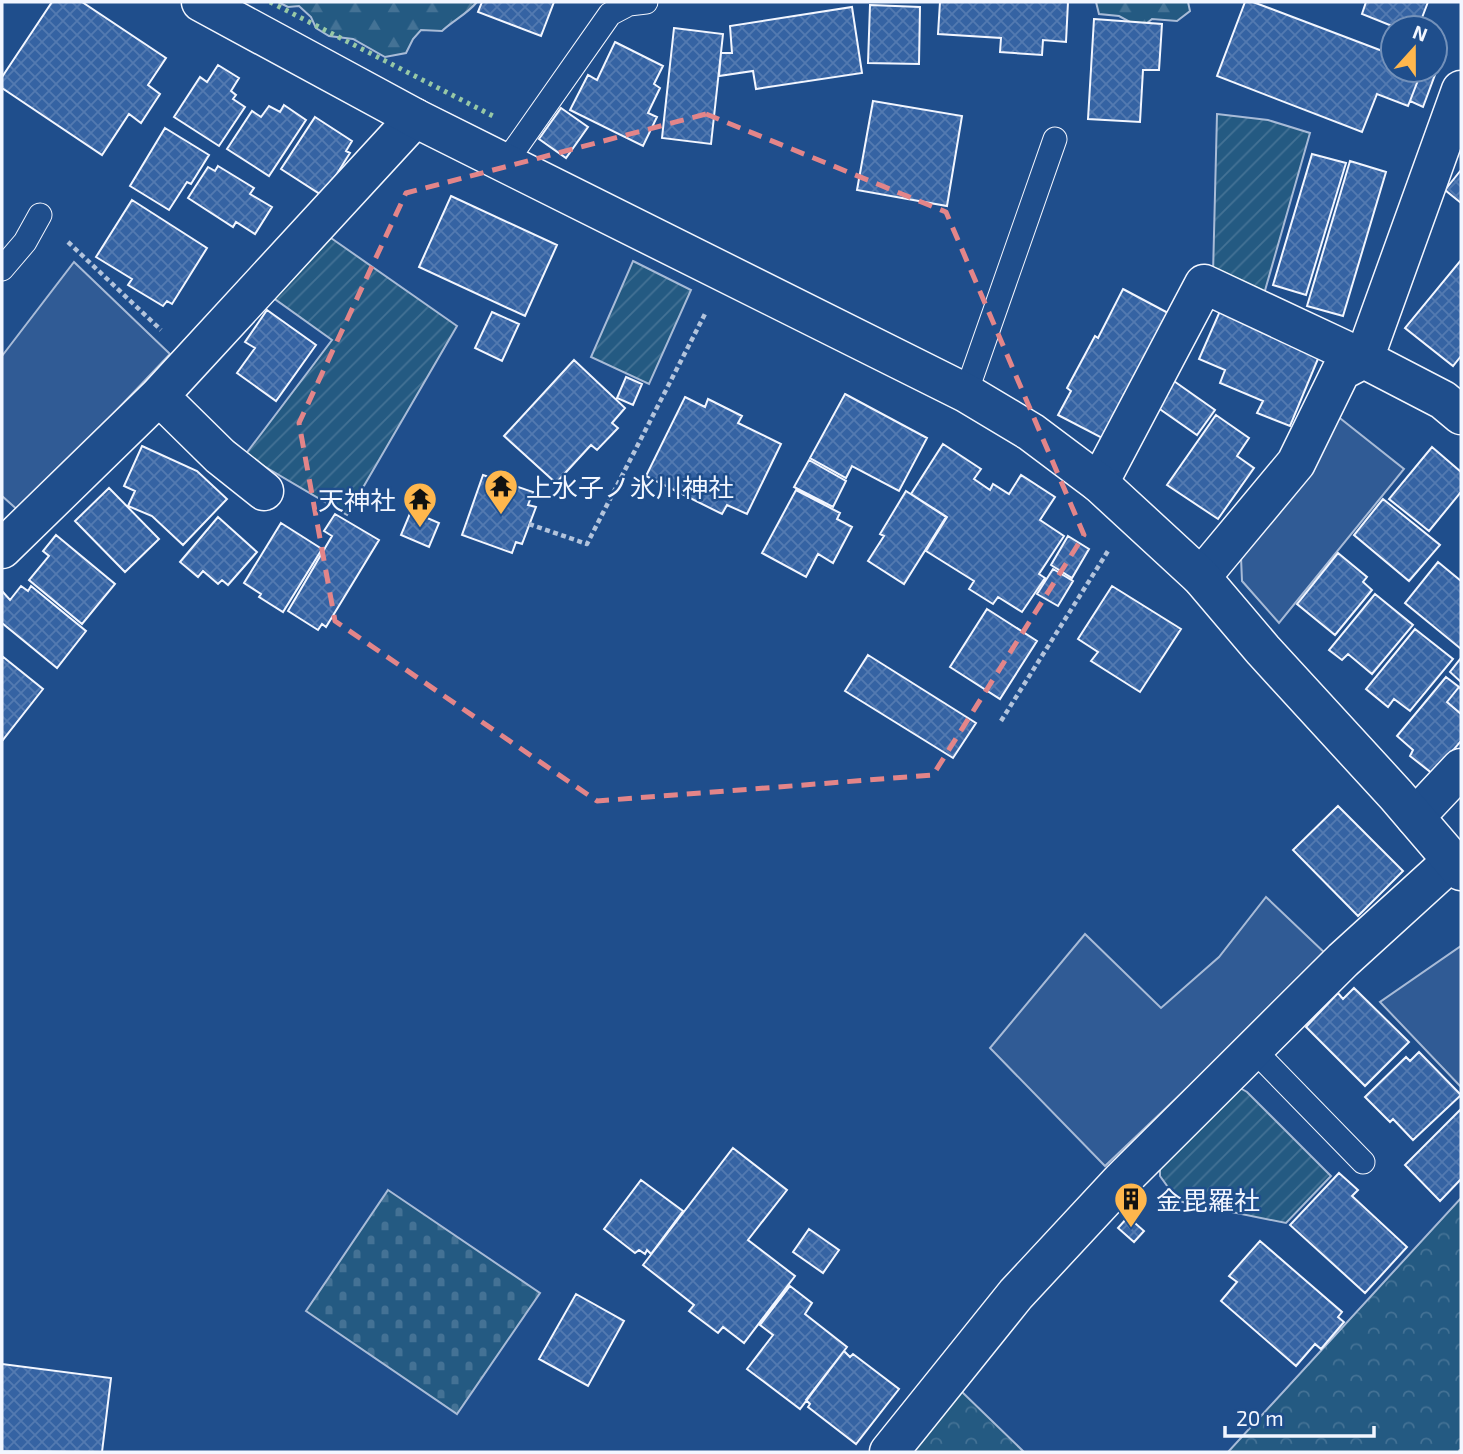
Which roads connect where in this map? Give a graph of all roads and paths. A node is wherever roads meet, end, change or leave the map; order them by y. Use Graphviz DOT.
graph roads {
  1 [pos="201,2"];
  2 [pos="646,2"];
  3 [pos="1461,90"];
  4 [pos="415,118"];
  5 [pos="1055,139"];
  6 [pos="506,162"];
  7 [pos="40,215"];
  8 [pos="2,269"];
  9 [pos="726,274"];
  10 [pos="192,359"];
  11 [pos="1364,359"];
  12 [pos="966,393"];
  13 [pos="159,396"];
  14 [pos="1460,412"];
  15 [pos="1099,482"];
  16 [pos="264,491"];
  17 [pos="1133,512"];
  18 [pos="529,524"];
  19 [pos="2,549"];
  20 [pos="1201,577"];
  21 [pos="1001,721"];
  22 [pos="1461,768"];
  23 [pos="1415,817"];
  24 [pos="1457,865"];
  25 [pos="1253,1049"];
  26 [pos="1363,1162"];
  27 [pos="889,1452"];
  1 -- 4 [label="street"];
  2 -- 6 [label="lane"];
  3 -- 11 [label="street"];
  4 -- 6 [label="street"];
  4 -- 10 [label="street"];
  5 -- 12 [label="lane"];
  6 -- 9 [label="street"];
  7 -- 8 [label="lane"];
  7 -- 10 [label="path"];
  9 -- 12 [label="street"];
  9 -- 18 [label="path"];
  10 -- 13 [label="street"];
  11 -- 14 [label="street"];
  11 -- 15 [label="street"];
  11 -- 20 [label="street"];
  12 -- 15 [label="street"];
  13 -- 16 [label="street"];
  13 -- 19 [label="street"];
  15 -- 17 [label="street"];
  17 -- 20 [label="street"];
  17 -- 21 [label="path"];
  20 -- 23 [label="street"];
  22 -- 23 [label="street"];
  23 -- 24 [label="street"];
  24 -- 25 [label="street"];
  25 -- 26 [label="lane"];
  25 -- 27 [label="street"];
}
